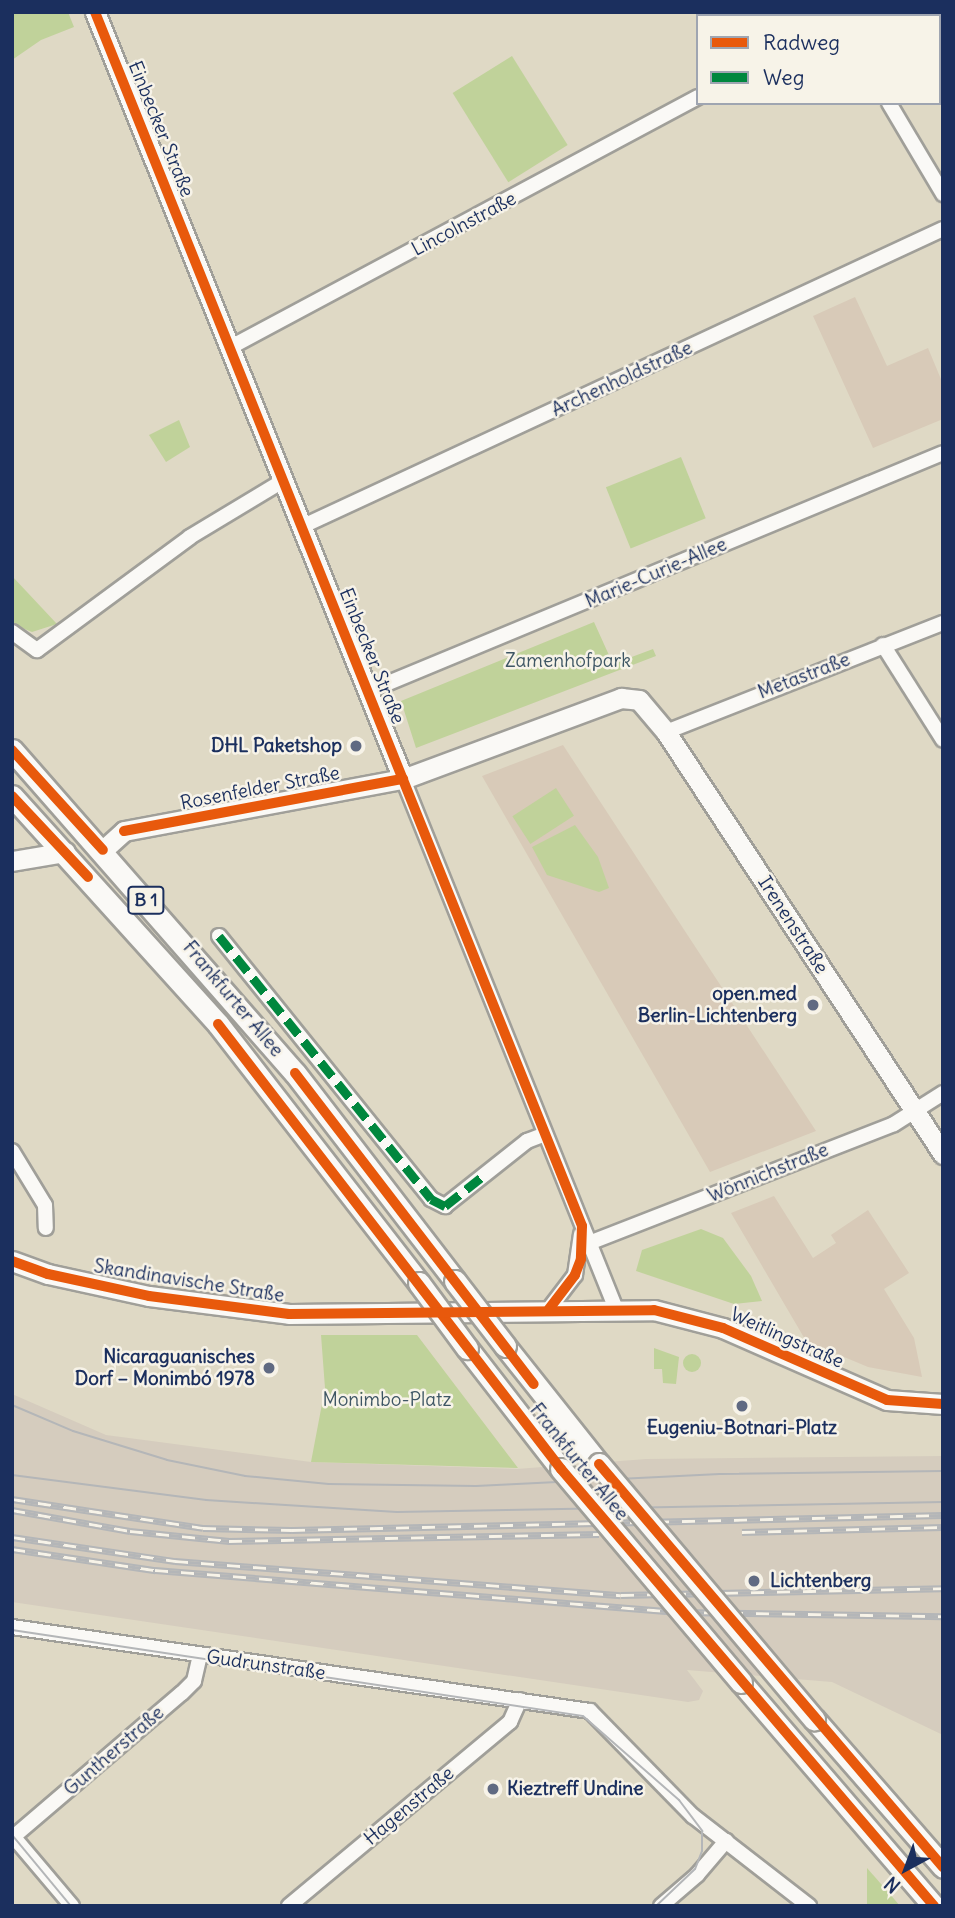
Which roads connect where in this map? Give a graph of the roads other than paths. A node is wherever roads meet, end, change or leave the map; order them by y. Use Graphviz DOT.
graph roads {
  1 [pos="95,12"];
  2 [pos="696,98"];
  3 [pos="890,105"];
  4 [pos="943,194"];
  5 [pos="943,229"];
  6 [pos="229,348"];
  7 [pos="943,453"];
  8 [pos="283,481"];
  9 [pos="301,527"];
  10 [pos="943,623"];
  11 [pos="12,632"];
  12 [pos="883,645"];
  13 [pos="369,691"];
  14 [pos="639,699"];
  15 [pos="666,732"];
  16 [pos="943,740"];
  17 [pos="12,750"];
  18 [pos="403,779"];
  19 [pos="12,796"];
  20 [pos="103,850"];
  21 [pos="65,852"];
  22 [pos="12,861"];
  23 [pos="219,936"];
  24 [pos="943,1093"];
  25 [pos="915,1111"];
  26 [pos="545,1134"];
  27 [pos="12,1151"];
  28 [pos="943,1154"];
  29 [pos="582,1226"];
  30 [pos="46,1228"];
  31 [pos="589,1243"];
  32 [pos="12,1261"];
  33 [pos="549,1309"];
  34 [pos="616,1309"];
  35 [pos="943,1404"];
  36 [pos="12,1627"];
  37 [pos="200,1655"];
  38 [pos="520,1700"];
  39 [pos="13,1837"];
  40 [pos="726,1841"];
  41 [pos="943,1867"];
  42 [pos="72,1906"];
  43 [pos="289,1906"];
  44 [pos="660,1906"];
  45 [pos="808,1906"];
  46 [pos="934,1906"];
  1 -- 6 [label="street, Einbecker Straße"];
  2 -- 6 [label="street, Lincolnstraße"];
  3 -- 4 [label="street"];
  5 -- 9 [label="street, Archenholdstraße"];
  6 -- 8 [label="street, Einbecker Straße"];
  7 -- 13 [label="street, Marie-Curie-Allee"];
  8 -- 9 [label="street, Einbecker Straße"];
  8 -- 11 [label="street"];
  9 -- 13 [label="street, Einbecker Straße"];
  10 -- 12 [label="street, Metastraße"];
  12 -- 15 [label="street, Metastraße"];
  12 -- 16 [label="street"];
  13 -- 18 [label="street, Einbecker Straße"];
  14 -- 15 [label="street, Irenenstraße"];
  14 -- 18 [label="street, Rosenfelder Straße"];
  15 -- 25 [label="street, Irenenstraße"];
  17 -- 20 [label="main road, B 1"];
  18 -- 20 [label="street, Rosenfelder Straße"];
  18 -- 26 [label="street, Einbecker Straße"];
  19 -- 21 [label="main road, B 1"];
  20 -- 41 [label="main road, Frankfurter Allee / B 1, bridge"];
  21 -- 22 [label="street"];
  21 -- 46 [label="main road, Frankfurter Allee / B 1, bridge"];
  23 -- 26 [label="street, Frankfurter Allee"];
  24 -- 25 [label="street, Wönnichstraße"];
  25 -- 28 [label="street, Irenenstraße"];
  25 -- 31 [label="street, Wönnichstraße"];
  26 -- 29 [label="street, Einbecker Straße"];
  27 -- 30 [label="street"];
  29 -- 31 [label="street, Einbecker Straße"];
  29 -- 33 [label="street, Einbecker Straße"];
  31 -- 34 [label="street, Einbecker Straße"];
  32 -- 33 [label="street, Skandinavische Straße"];
  33 -- 34 [label="street, Skandinavische Straße"];
  34 -- 35 [label="street, Weitlingstraße"];
  36 -- 37 [label="street, Gudrunstraße"];
  37 -- 38 [label="street, Gudrunstraße"];
  37 -- 39 [label="street, Guntherstraße"];
  38 -- 40 [label="street"];
  38 -- 43 [label="street, Hagenstraße"];
  39 -- 42 [label="street"];
  40 -- 44 [label="street"];
  40 -- 45 [label="street"];
}
